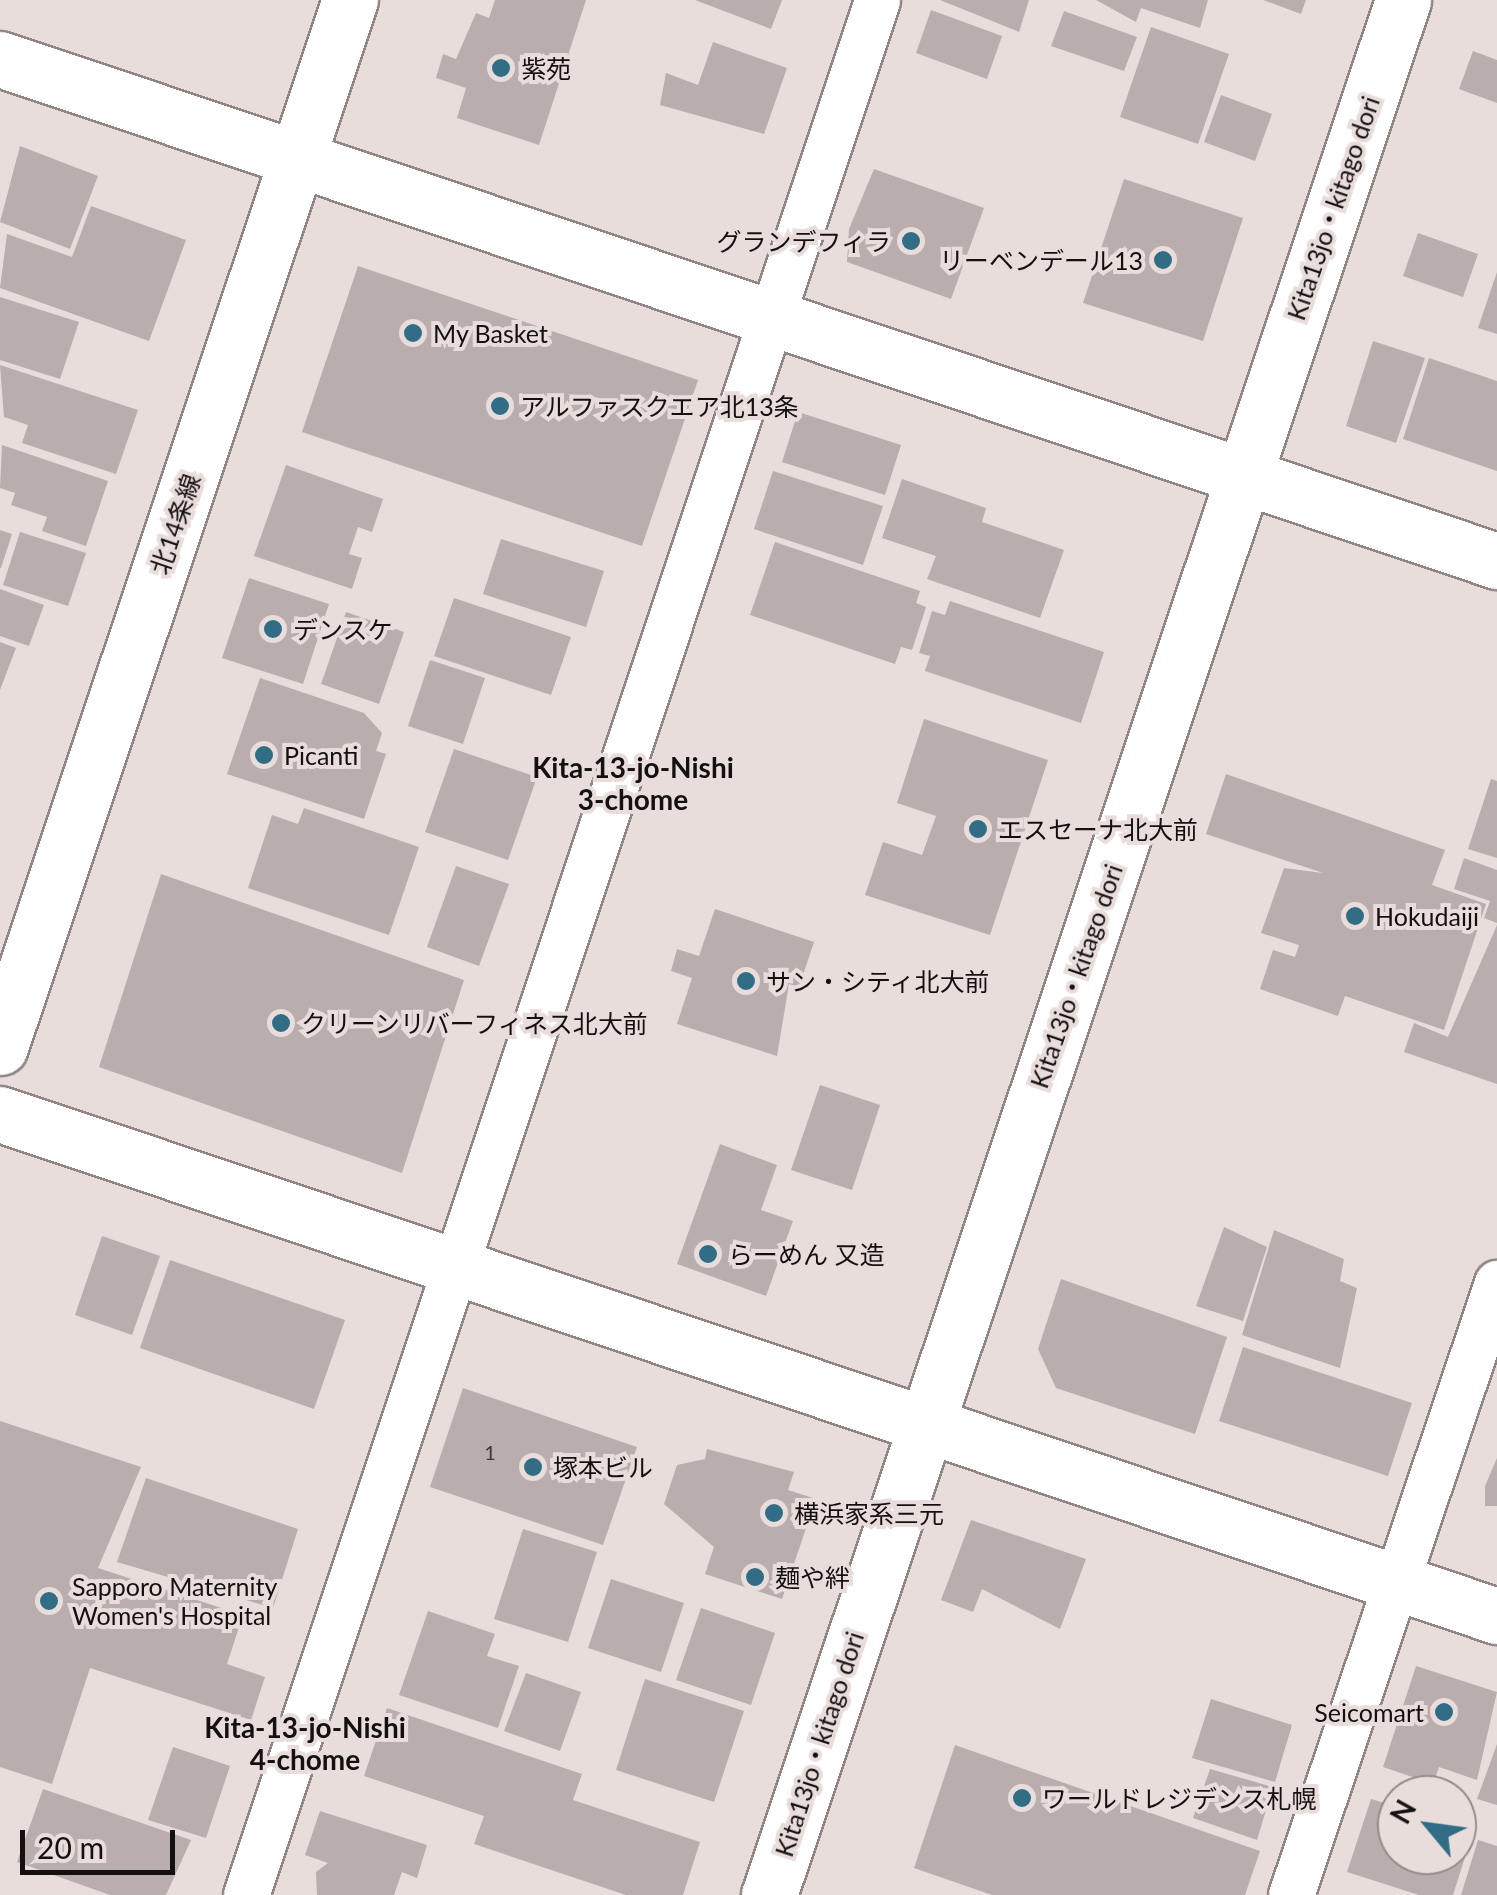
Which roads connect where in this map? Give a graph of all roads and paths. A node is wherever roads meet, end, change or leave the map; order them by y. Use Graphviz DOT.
graph roads {
  1 [pos="350,0"];
  2 [pos="878,0"];
  3 [pos="1402,0"];
  4 [pos="0,59"];
  5 [pos="298,158"];
  6 [pos="771,320"];
  7 [pos="1244,476"];
  8 [pos="1497,560"];
  9 [pos="0,1047"];
  10 [pos="0,1114"];
  11 [pos="452,1266"];
  12 [pos="1497,1283"];
  13 [pos="925,1425"];
  14 [pos="1396,1582"];
  15 [pos="1497,1616"];
  16 [pos="246,1895"];
  17 [pos="768,1895"];
  18 [pos="1291,1895"];
  1 -- 5 [label="street, 北14条線"];
  2 -- 6 [label="street"];
  3 -- 7 [label="street, Kita13jo・kitago dori"];
  4 -- 5 [label="street"];
  5 -- 6 [label="street"];
  5 -- 9 [label="street, 北14条線"];
  6 -- 7 [label="street"];
  6 -- 11 [label="street"];
  7 -- 8 [label="street"];
  7 -- 13 [label="street, Kita13jo・kitago dori"];
  10 -- 11 [label="street"];
  11 -- 13 [label="street"];
  11 -- 16 [label="street"];
  12 -- 14 [label="street"];
  13 -- 14 [label="street"];
  13 -- 17 [label="street, Kita13jo・kitago dori"];
  14 -- 15 [label="street"];
  14 -- 18 [label="street"];
}
